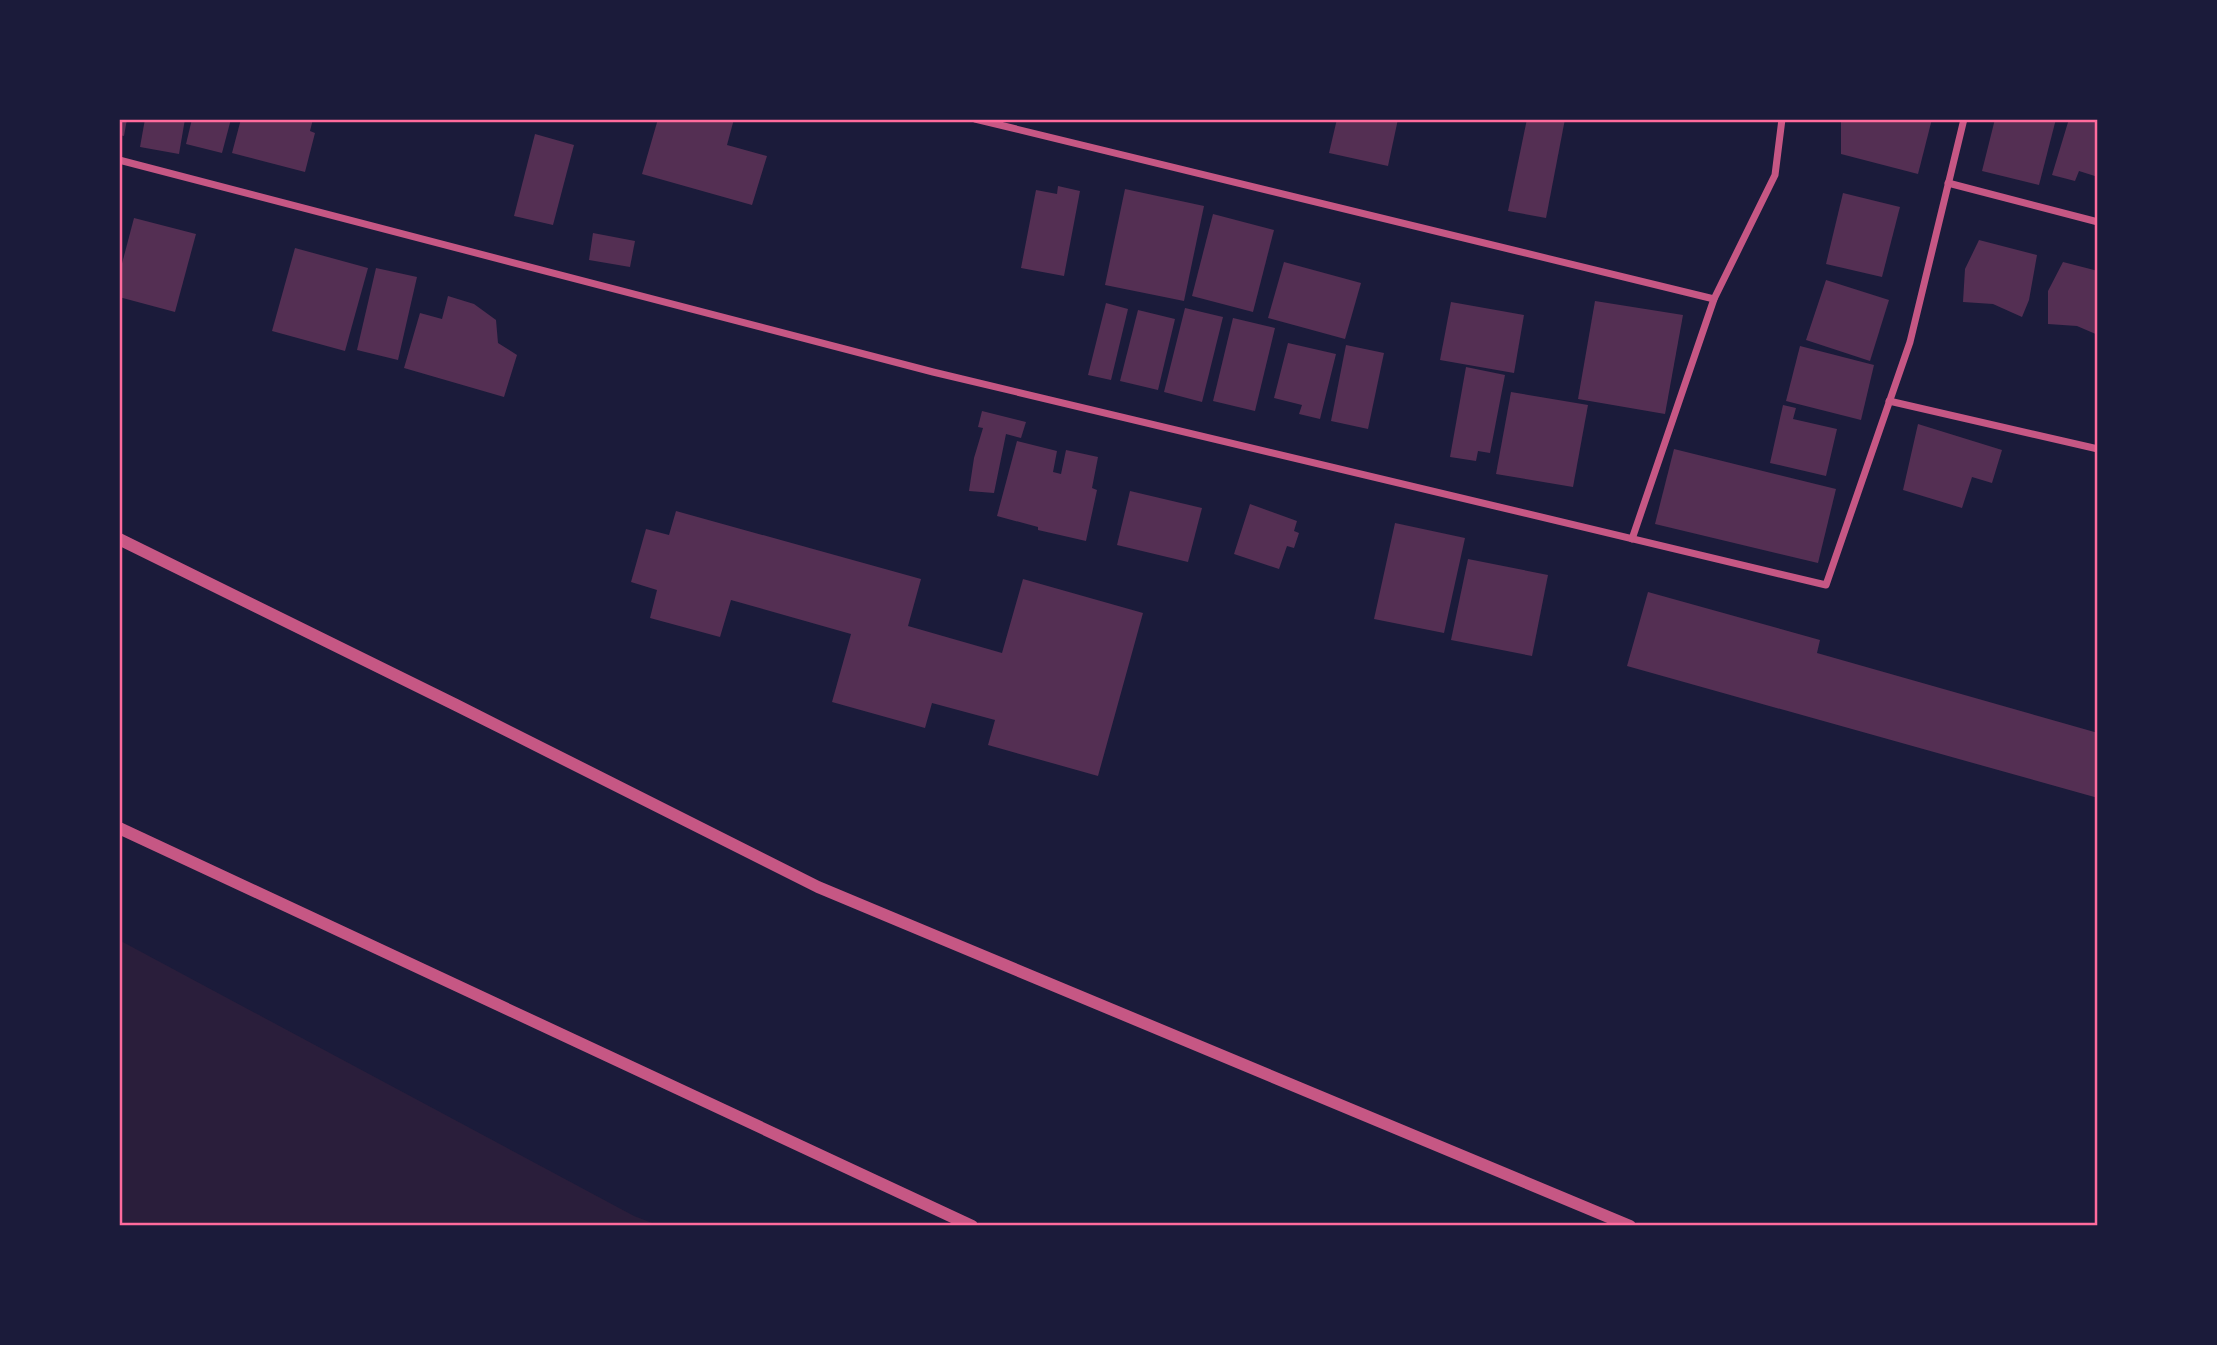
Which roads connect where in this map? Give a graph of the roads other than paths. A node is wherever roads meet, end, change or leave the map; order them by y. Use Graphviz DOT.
graph roads {
  1 [pos="975,119"];
  2 [pos="1782,119"];
  3 [pos="1964,119"];
  4 [pos="119,160"];
  5 [pos="1948,183"];
  6 [pos="2098,222"];
  7 [pos="1714,299"];
  8 [pos="1889,401"];
  9 [pos="2098,449"];
  10 [pos="119,539"];
  11 [pos="1632,539"];
  12 [pos="119,828"];
  13 [pos="972,1226"];
  14 [pos="1630,1226"];
  1 -- 7 [label="street"];
  2 -- 7 [label="street"];
  3 -- 5 [label="street"];
  4 -- 11 [label="street"];
  5 -- 6 [label="street"];
  5 -- 8 [label="street"];
  7 -- 11 [label="street"];
  8 -- 9 [label="street"];
  8 -- 11 [label="street"];
  10 -- 14 [label="street"];
  12 -- 13 [label="street"];
}
